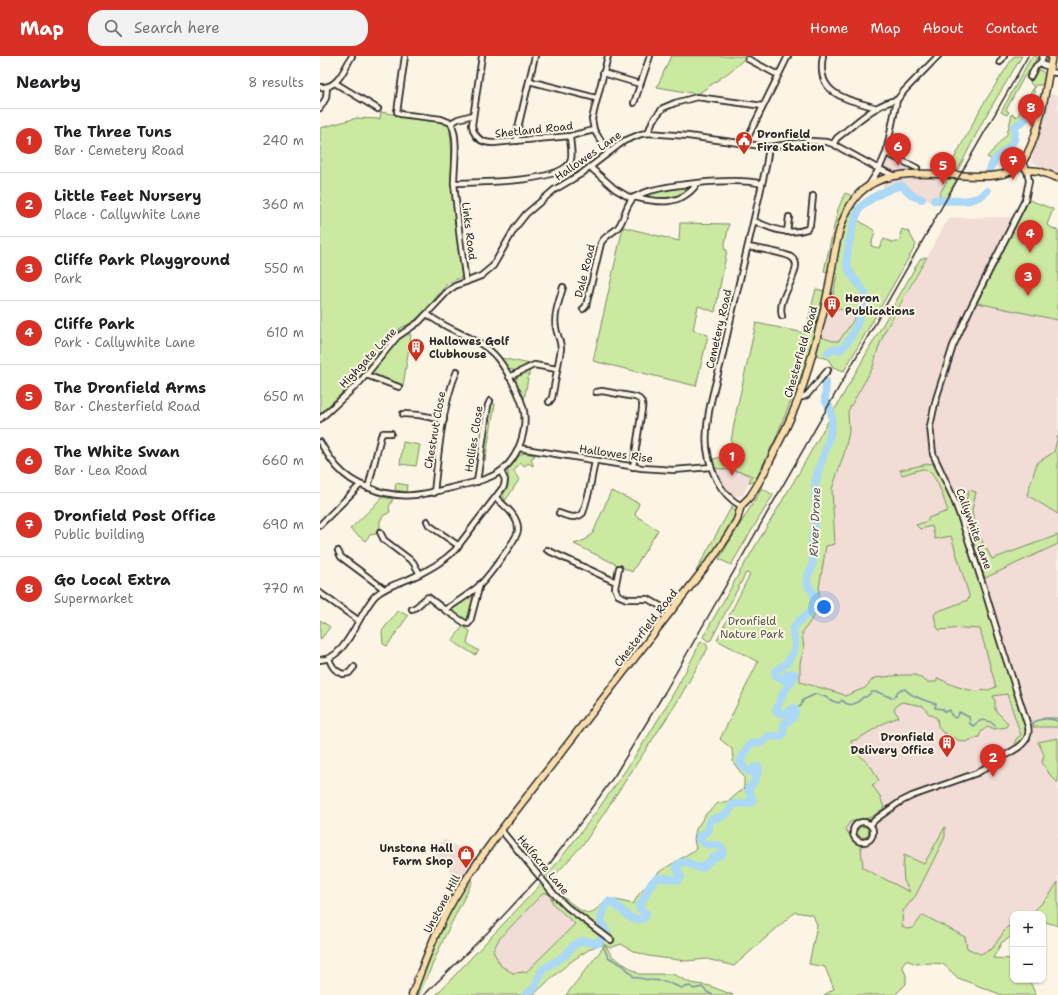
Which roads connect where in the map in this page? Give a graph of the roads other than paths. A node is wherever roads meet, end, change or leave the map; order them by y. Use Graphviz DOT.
graph roads {
  1 [pos="352,56"];
  2 [pos="405,56"];
  3 [pos="482,56"];
  4 [pos="535,56"];
  5 [pos="608,56"];
  6 [pos="650,56"];
  7 [pos="788,56"];
  8 [pos="819,56"];
  9 [pos="938,56"];
  10 [pos="1043,56"];
  11 [pos="1052,56"];
  12 [pos="748,59"];
  13 [pos="822,59"];
  14 [pos="1041,62"];
  15 [pos="1049,70"];
  16 [pos="603,73"];
  17 [pos="1058,73"];
  18 [pos="778,75"];
  19 [pos="1030,77"];
  20 [pos="529,81"];
  21 [pos="335,83"];
  22 [pos="640,84"];
  23 [pos="320,87"];
  24 [pos="327,87"];
  25 [pos="596,98"];
  26 [pos="897,100"];
  27 [pos="634,103"];
  28 [pos="763,106"];
  29 [pos="320,108"];
  30 [pos="877,108"];
  31 [pos="378,109"];
  32 [pos="473,115"];
  33 [pos="451,123"];
  34 [pos="594,130"];
  35 [pos="648,133"];
  36 [pos="570,136"];
  37 [pos="518,141"];
  38 [pos="833,144"];
  39 [pos="744,145"];
  40 [pos="769,147"];
  41 [pos="608,152"];
  42 [pos="886,153"];
  43 [pos="1021,164"];
  44 [pos="590,167"];
  45 [pos="917,168"];
  46 [pos="879,169"];
  47 [pos="1026,170"];
  48 [pos="896,176"];
  49 [pos="1058,178"];
  50 [pos="454,183"];
  51 [pos="697,184"];
  52 [pos="762,184"];
  53 [pos="867,188"];
  54 [pos="813,196"];
  55 [pos="633,198"];
  56 [pos="789,217"];
  57 [pos="754,221"];
  58 [pos="787,232"];
  59 [pos="748,247"];
  60 [pos="466,282"];
  61 [pos="563,287"];
  62 [pos="583,309"];
  63 [pos="428,314"];
  64 [pos="782,316"];
  65 [pos="557,369"];
  66 [pos="828,370"];
  67 [pos="456,371"];
  68 [pos="366,375"];
  69 [pos="509,377"];
  70 [pos="399,387"];
  71 [pos="596,392"];
  72 [pos="799,397"];
  73 [pos="490,401"];
  74 [pos="549,402"];
  75 [pos="403,414"];
  76 [pos="320,418"];
  77 [pos="444,420"];
  78 [pos="391,433"];
  79 [pos="320,442"];
  80 [pos="519,448"];
  81 [pos="595,461"];
  82 [pos="633,467"];
  83 [pos="712,467"];
  84 [pos="501,471"];
  85 [pos="477,482"];
  86 [pos="360,485"];
  87 [pos="368,488"];
  88 [pos="434,493"];
  89 [pos="496,498"];
  90 [pos="741,506"];
  91 [pos="559,513"];
  92 [pos="427,521"];
  93 [pos="320,526"];
  94 [pos="380,532"];
  95 [pos="459,546"];
  96 [pos="547,550"];
  97 [pos="338,551"];
  98 [pos="619,568"];
  99 [pos="420,574"];
  100 [pos="616,582"];
  101 [pos="480,584"];
  102 [pos="384,589"];
  103 [pos="320,592"];
  104 [pos="412,608"];
  105 [pos="445,610"];
  106 [pos="671,612"];
  107 [pos="358,620"];
  108 [pos="329,659"];
  109 [pos="320,660"];
  110 [pos="354,667"];
  111 [pos="870,825"];
  112 [pos="501,830"];
  113 [pos="610,939"];
  114 [pos="412,995"];
  1 -- 21 [label="street"];
  2 -- 33 [label="street"];
  3 -- 32 [label="street"];
  4 -- 20 [label="street"];
  5 -- 16 [label="street"];
  6 -- 22 [label="street"];
  7 -- 18 [label="street"];
  8 -- 13 [label="street"];
  9 -- 26 [label="street"];
  10 -- 14 [label="street"];
  11 -- 15 [label="main road"];
  12 -- 18 [label="street"];
  13 -- 30 [label="street"];
  14 -- 15 [label="street"];
  14 -- 19 [label="street"];
  15 -- 17 [label="street"];
  15 -- 43 [label="main road"];
  16 -- 22 [label="street"];
  16 -- 25 [label="street"];
  18 -- 28 [label="street"];
  20 -- 25 [label="street"];
  20 -- 37 [label="street"];
  21 -- 24 [label="street"];
  21 -- 31 [label="street"];
  22 -- 27 [label="street"];
  23 -- 24 [label="street"];
  24 -- 29 [label="street"];
  25 -- 34 [label="street"];
  26 -- 30 [label="street"];
  26 -- 42 [label="street"];
  28 -- 35 [label="street"];
  28 -- 39 [label="street"];
  30 -- 38 [label="street"];
  32 -- 33 [label="street"];
  32 -- 37 [label="street, Shetland Road"];
  33 -- 50 [label="street, Links Road"];
  34 -- 36 [label="street, Shetland Road"];
  34 -- 41 [label="street"];
  35 -- 39 [label="street, Hallowes Lane"];
  35 -- 41 [label="street, Hallowes Lane"];
  36 -- 37 [label="street, Shetland Road"];
  36 -- 50 [label="street"];
  38 -- 40 [label="street, Hallowes Lane"];
  38 -- 46 [label="street, Hallowes Lane"];
  39 -- 40 [label="street, Hallowes Lane"];
  40 -- 52 [label="street, Cemetery Road"];
  41 -- 44 [label="street, Hallowes Lane"];
  42 -- 45 [label="street"];
  42 -- 46 [label="street"];
  43 -- 47 [label="main road"];
  43 -- 48 [label="main road, Chesterfield Road"];
  44 -- 55 [label="street"];
  44 -- 60 [label="street, Hallowes Lane"];
  46 -- 48 [label="street, Hallowes Lane"];
  46 -- 53 [label="street"];
  47 -- 49 [label="main road"];
  47 -- 111 [label="street, Callywhite Lane"];
  48 -- 53 [label="main road, Chesterfield Road"];
  50 -- 60 [label="street, Links Road"];
  51 -- 52 [label="street"];
  51 -- 55 [label="street"];
  51 -- 55 [label="street"];
  52 -- 57 [label="street, Cemetery Road"];
  53 -- 72 [label="main road, Chesterfield Road"];
  54 -- 58 [label="street"];
  55 -- 62 [label="street, Dale Road"];
  56 -- 58 [label="street"];
  57 -- 58 [label="street"];
  57 -- 59 [label="street, Cemetery Road"];
  59 -- 64 [label="street"];
  59 -- 83 [label="street, Cemetery Road"];
  60 -- 63 [label="street, Highgate Lane"];
  61 -- 65 [label="street"];
  63 -- 68 [label="street, Highgate Lane"];
  63 -- 69 [label="street"];
  65 -- 69 [label="street"];
  65 -- 74 [label="street"];
  66 -- 72 [label="street"];
  67 -- 77 [label="street, Chestnut Close"];
  68 -- 70 [label="street"];
  68 -- 76 [label="street, Highgate Lane"];
  69 -- 80 [label="street"];
  71 -- 82 [label="street"];
  72 -- 90 [label="main road, Chesterfield Road"];
  73 -- 85 [label="street, Hollies Close"];
  75 -- 77 [label="street"];
  77 -- 88 [label="street, Chestnut Close"];
  78 -- 87 [label="street"];
  79 -- 86 [label="street"];
  80 -- 81 [label="street, Hallowes Rise"];
  80 -- 84 [label="street"];
  81 -- 82 [label="street, Hallowes Rise"];
  81 -- 91 [label="street"];
  82 -- 83 [label="street, Hallowes Rise"];
  83 -- 90 [label="street, Cemetery Road"];
  84 -- 85 [label="street"];
  84 -- 89 [label="street"];
  85 -- 88 [label="street"];
  86 -- 87 [label="street"];
  86 -- 93 [label="street"];
  87 -- 88 [label="street"];
  89 -- 95 [label="street"];
  89 -- 101 [label="street"];
  90 -- 106 [label="main road, Chesterfield Road"];
  92 -- 95 [label="street"];
  94 -- 99 [label="street"];
  95 -- 99 [label="street"];
  96 -- 100 [label="street"];
  97 -- 102 [label="street"];
  98 -- 100 [label="street"];
  99 -- 102 [label="street"];
  100 -- 106 [label="street"];
  101 -- 105 [label="street"];
  101 -- 105 [label="street"];
  102 -- 107 [label="street"];
  103 -- 107 [label="street"];
  104 -- 105 [label="street"];
  106 -- 112 [label="main road, Chesterfield Road"];
  107 -- 108 [label="street"];
  108 -- 109 [label="street"];
  108 -- 110 [label="street"];
  111 -- 111 [label="street, Callywhite Lane"];
  112 -- 113 [label="street, Halfacre Lane"];
  112 -- 114 [label="main road, Unstone Hill"];
}
